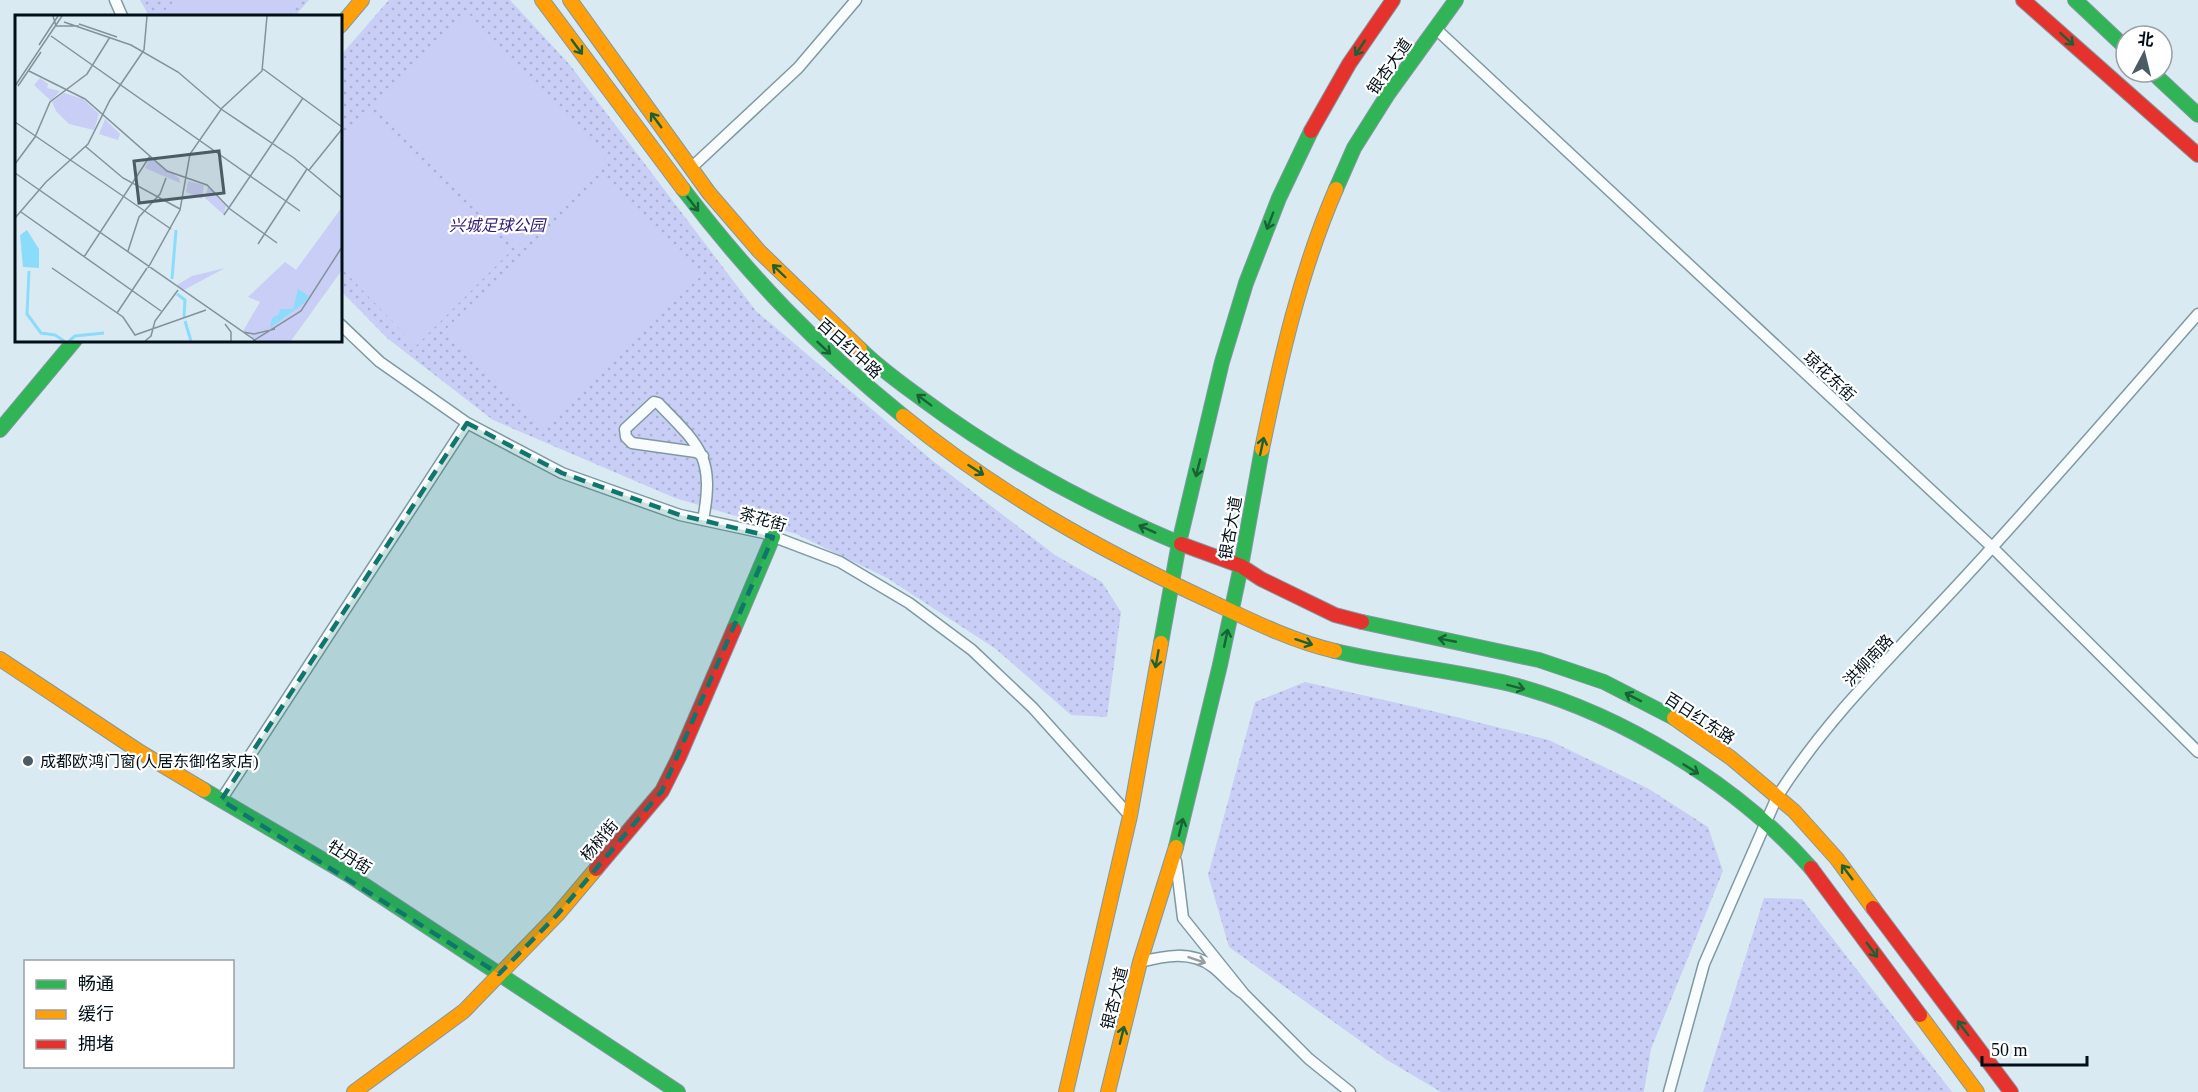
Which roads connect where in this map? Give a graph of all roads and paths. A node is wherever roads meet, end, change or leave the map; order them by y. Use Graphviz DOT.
graph roads {
  1 [pos="116,0"];
  2 [pos="362,0"];
  3 [pos="542,0"];
  4 [pos="570,0"];
  5 [pos="856,0"];
  6 [pos="1393,0"];
  7 [pos="1456,0"];
  8 [pos="2023,0"];
  9 [pos="2075,0"];
  10 [pos="122,15"];
  11 [pos="342,24"];
  12 [pos="1435,28"];
  13 [pos="2114,37"];
  14 [pos="2165,84"];
  15 [pos="2198,115"];
  16 [pos="2198,155"];
  17 [pos="691,168"];
  18 [pos="2198,314"];
  19 [pos="342,326"];
  20 [pos="73,342"];
  21 [pos="467,423"];
  22 [pos="682,427"];
  23 [pos="0,430"];
  24 [pos="673,448"];
  25 [pos="703,456"];
  26 [pos="703,520"];
  27 [pos="773,537"];
  28 [pos="1179,543"];
  29 [pos="1992,547"];
  30 [pos="1240,566"];
  31 [pos="1171,583"];
  32 [pos="1231,612"];
  33 [pos="0,659"];
  34 [pos="2198,752"];
  35 [pos="1777,797"];
  36 [pos="221,800"];
  37 [pos="1130,816"];
  38 [pos="1765,825"];
  39 [pos="1175,853"];
  40 [pos="1140,962"];
  41 [pos="499,974"];
  42 [pos="1244,994"];
  43 [pos="354,1092"];
  44 [pos="678,1092"];
  45 [pos="1066,1092"];
  46 [pos="1108,1092"];
  47 [pos="1350,1092"];
  48 [pos="1669,1092"];
  49 [pos="1977,1092"];
  50 [pos="2011,1092"];
  1 -- 10 [label="street"];
  2 -- 11 [label="street"];
  3 -- 31 [label="street, 百日红中路, one-way"];
  17 -- 4 [label="street, 百日红中路, one-way"];
  5 -- 17 [label="street"];
  6 -- 28 [label="street, 银杏大道, one-way"];
  7 -- 12 [label="street, 银杏大道"];
  8 -- 16 [label="street, one-way"];
  9 -- 13 [label="street"];
  12 -- 29 [label="street, 琼花东街"];
  30 -- 12 [label="street, 银杏大道, one-way"];
  14 -- 15 [label="street"];
  28 -- 17 [label="street, 百日红中路, one-way"];
  18 -- 29 [label="street, 洪柳南路"];
  19 -- 21 [label="street, 茶花街"];
  20 -- 23 [label="street"];
  21 -- 26 [label="street, 茶花街"];
  21 -- 36 [label="street"];
  22 -- 24 [label="street"];
  22 -- 24 [label="street"];
  22 -- 25 [label="street"];
  24 -- 25 [label="street"];
  25 -- 26 [label="street"];
  26 -- 27 [label="street, 茶花街"];
  27 -- 37 [label="street, 茶花街"];
  27 -- 41 [label="street, 杨树街"];
  28 -- 30 [label="street, 百日红中路"];
  28 -- 31 [label="street, 银杏大道"];
  29 -- 34 [label="street, 琼花东街"];
  29 -- 35 [label="street, 洪柳南路"];
  30 -- 32 [label="street, 银杏大道"];
  35 -- 30 [label="street, 百日红东路, one-way"];
  31 -- 32 [label="street, 百日红中路"];
  31 -- 37 [label="street, 银杏大道, one-way"];
  32 -- 38 [label="street, one-way"];
  39 -- 32 [label="street, 银杏大道, one-way"];
  33 -- 36 [label="street, 牡丹街"];
  35 -- 38 [label="street, 洪柳南路"];
  50 -- 35 [label="street, 百日红东路, one-way"];
  36 -- 41 [label="street, 牡丹街"];
  37 -- 45 [label="street, 银杏大道"];
  38 -- 48 [label="street, 洪柳南路"];
  38 -- 49 [label="street, one-way"];
  39 -- 40 [label="street, 银杏大道"];
  39 -- 42 [label="street"];
  40 -- 42 [label="street, one-way"];
  46 -- 40 [label="street, 银杏大道, one-way"];
  41 -- 43 [label="street, 杨树街"];
  41 -- 44 [label="street, 牡丹街"];
  42 -- 47 [label="street"];
}
